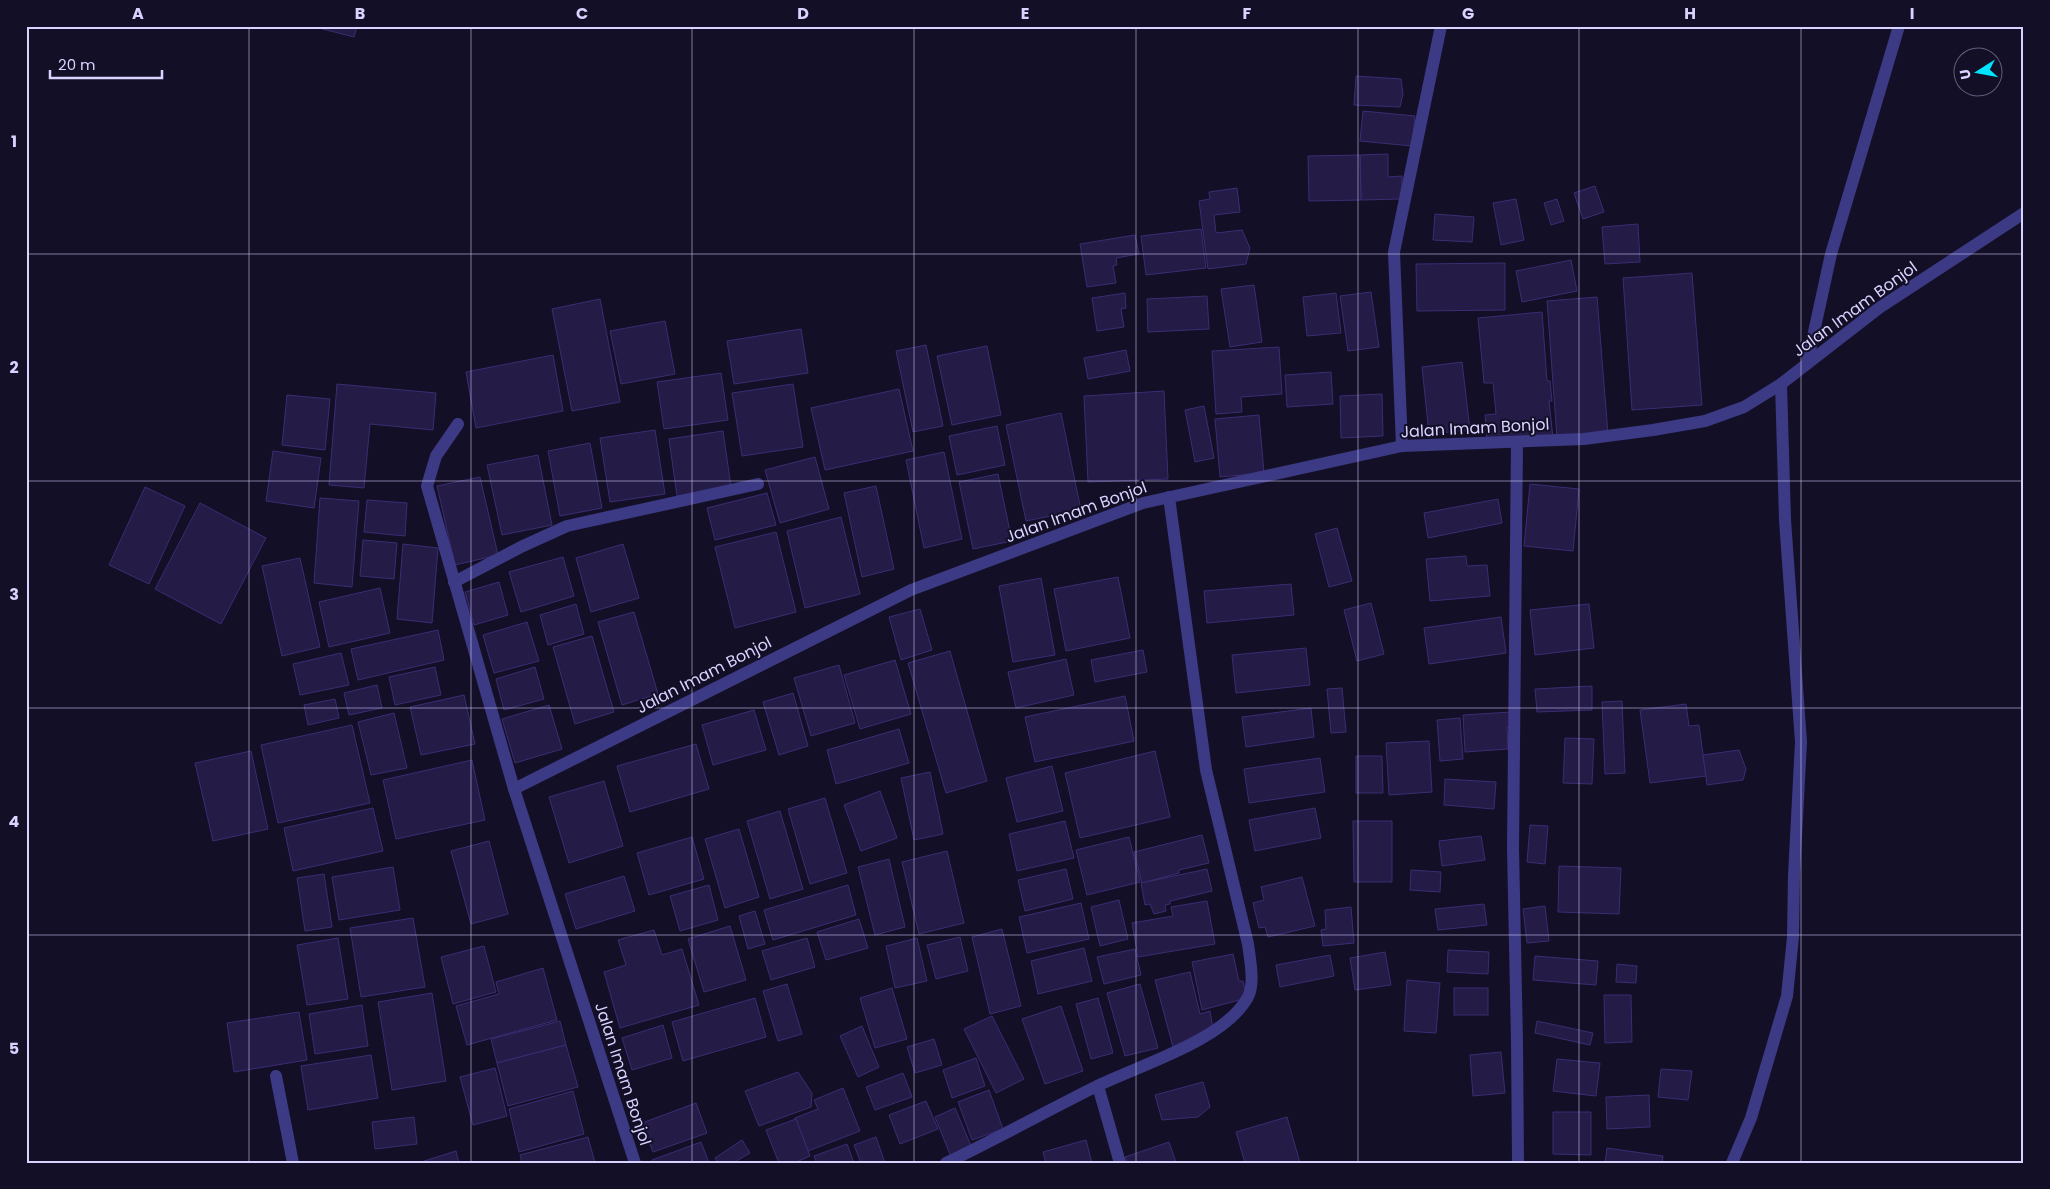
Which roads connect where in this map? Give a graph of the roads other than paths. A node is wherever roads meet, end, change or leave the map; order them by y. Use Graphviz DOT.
graph roads {
  1 [pos="1441,26"];
  2 [pos="1899,26"];
  3 [pos="2024,213"];
  4 [pos="1806,364"];
  5 [pos="1781,384"];
  6 [pos="458,424"];
  7 [pos="1517,442"];
  8 [pos="1402,446"];
  9 [pos="758,484"];
  10 [pos="1169,497"];
  11 [pos="454,582"];
  12 [pos="514,789"];
  13 [pos="276,1076"];
  14 [pos="1098,1086"];
  15 [pos="293,1163"];
  16 [pos="635,1163"];
  17 [pos="946,1163"];
  18 [pos="1120,1163"];
  19 [pos="1518,1163"];
  20 [pos="1732,1163"];
  1 -- 8 [label="street"];
  2 -- 4 [label="street"];
  3 -- 4 [label="street, Jalan Imam Bonjol"];
  4 -- 5 [label="street, Jalan Imam Bonjol"];
  5 -- 7 [label="street, Jalan Imam Bonjol"];
  5 -- 20 [label="street"];
  6 -- 11 [label="street"];
  7 -- 8 [label="street, Jalan Imam Bonjol"];
  7 -- 19 [label="street"];
  8 -- 10 [label="street, Jalan Imam Bonjol"];
  9 -- 11 [label="street"];
  10 -- 12 [label="street, Jalan Imam Bonjol"];
  10 -- 14 [label="street"];
  11 -- 12 [label="street"];
  12 -- 16 [label="street, Jalan Imam Bonjol"];
  13 -- 15 [label="street"];
  14 -- 17 [label="street"];
  14 -- 18 [label="street"];
}
